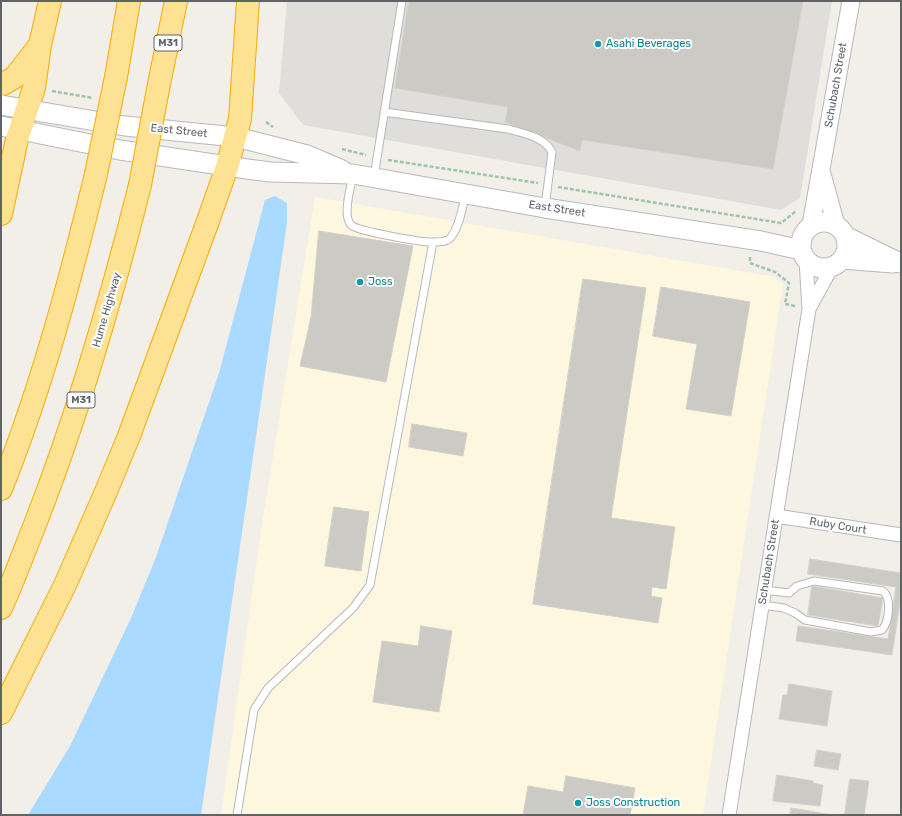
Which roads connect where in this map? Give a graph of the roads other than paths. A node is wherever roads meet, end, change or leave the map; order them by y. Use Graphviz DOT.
graph roads {
  1 [pos="50,1"];
  2 [pos="129,1"];
  3 [pos="176,1"];
  4 [pos="248,1"];
  5 [pos="402,1"];
  6 [pos="851,1"];
  7 [pos="40,45"];
  8 [pos="1,85"];
  9 [pos="1,105"];
  10 [pos="27,108"];
  11 [pos="384,112"];
  12 [pos="11,128"];
  13 [pos="236,137"];
  14 [pos="227,167"];
  15 [pos="821,170"];
  16 [pos="353,174"];
  17 [pos="374,177"];
  18 [pos="466,194"];
  19 [pos="545,208"];
  20 [pos="1,214"];
  21 [pos="841,230"];
  22 [pos="433,242"];
  23 [pos="805,242"];
  24 [pos="837,263"];
  25 [pos="901,263"];
  26 [pos="809,308"];
  27 [pos="1,489"];
  28 [pos="776,516"];
  29 [pos="901,535"];
  30 [pos="764,590"];
  31 [pos="762,605"];
  32 [pos="1,608"];
  33 [pos="1,713"];
  34 [pos="237,815"];
  35 [pos="729,815"];
  1 -- 7 [label="highway"];
  2 -- 27 [label="highway, bridge"];
  3 -- 32 [label="highway, Hume Highway / M31, bridge"];
  4 -- 13 [label="highway"];
  5 -- 11 [label="lane"];
  6 -- 15 [label="street, Schubach Street"];
  7 -- 8 [label="highway"];
  7 -- 10 [label="highway"];
  9 -- 10 [label="main road, East Street"];
  10 -- 12 [label="highway"];
  10 -- 13 [label="main road, East Street"];
  11 -- 17 [label="lane"];
  11 -- 19 [label="lane"];
  12 -- 14 [label="main road, East Street"];
  12 -- 20 [label="highway"];
  13 -- 14 [label="highway"];
  13 -- 16 [label="main road, East Street"];
  14 -- 16 [label="main road, East Street"];
  14 -- 33 [label="highway"];
  15 -- 21 [label="street, Schubach Street"];
  15 -- 23 [label="street, Schubach Street"];
  16 -- 17 [label="main road, East Street"];
  16 -- 22 [label="lane"];
  17 -- 18 [label="main road, East Street"];
  18 -- 19 [label="main road, East Street"];
  18 -- 22 [label="lane"];
  19 -- 23 [label="main road, East Street"];
  21 -- 23 [label="main road"];
  21 -- 24 [label="main road"];
  21 -- 25 [label="main road"];
  22 -- 34 [label="lane"];
  23 -- 24 [label="main road"];
  23 -- 26 [label="street, Schubach Street"];
  24 -- 25 [label="main road"];
  24 -- 26 [label="street, Schubach Street"];
  26 -- 28 [label="street, Schubach Street"];
  28 -- 29 [label="street, Ruby Court"];
  28 -- 30 [label="street, Schubach Street"];
  30 -- 31 [label="street, Schubach Street"];
  30 -- 31 [label="lane"];
  31 -- 35 [label="street, Schubach Street"];
}
